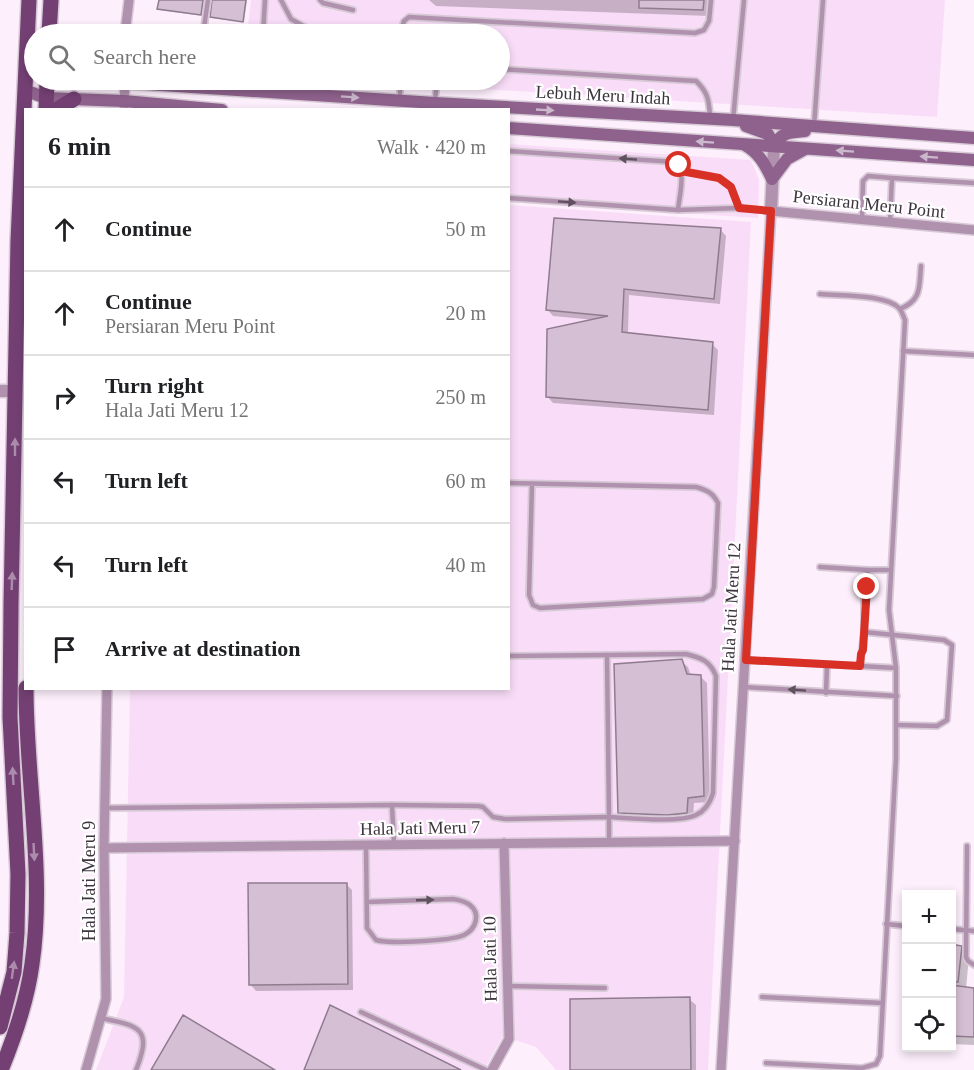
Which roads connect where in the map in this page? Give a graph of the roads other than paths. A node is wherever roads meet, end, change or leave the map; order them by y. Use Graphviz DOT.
graph roads {
  1 [pos="29,0"];
  2 [pos="51,0"];
  3 [pos="129,0"];
  4 [pos="208,0"];
  5 [pos="265,0"];
  6 [pos="280,0"];
  7 [pos="320,0"];
  8 [pos="711,0"];
  9 [pos="744,0"];
  10 [pos="823,0"];
  11 [pos="353,10"];
  12 [pos="28,24"];
  13 [pos="50,24"];
  14 [pos="126,24"];
  15 [pos="204,24"];
  16 [pos="264,24"];
  17 [pos="300,24"];
  18 [pos="403,24"];
  19 [pos="510,70"];
  20 [pos="24,90"];
  21 [pos="48,90"];
  22 [pos="280,90"];
  23 [pos="400,90"];
  24 [pos="436,90"];
  25 [pos="74,99"];
  26 [pos="400,101"];
  27 [pos="435,103"];
  28 [pos="124,105"];
  29 [pos="50,106"];
  30 [pos="183,108"];
  31 [pos="710,119"];
  32 [pos="730,120"];
  33 [pos="814,126"];
  34 [pos="510,129"];
  35 [pos="860,129"];
  36 [pos="974,138"];
  37 [pos="744,144"];
  38 [pos="774,146"];
  39 [pos="807,148"];
  40 [pos="510,150"];
  41 [pos="974,160"];
  42 [pos="681,171"];
  43 [pos="892,177"];
  44 [pos="772,179"];
  45 [pos="974,183"];
  46 [pos="510,198"];
  47 [pos="739,208"];
  48 [pos="678,210"];
  49 [pos="771,211"];
  50 [pos="862,218"];
  51 [pos="890,223"];
  52 [pos="974,230"];
  53 [pos="921,267"];
  54 [pos="820,294"];
  55 [pos="900,309"];
  56 [pos="903,351"];
  57 [pos="974,355"];
  58 [pos="16,392"];
  59 [pos="510,483"];
  60 [pos="532,484"];
  61 [pos="820,567"];
  62 [pos="868,570"];
  63 [pos="891,570"];
  64 [pos="864,632"];
  65 [pos="893,634"];
  66 [pos="607,655"];
  67 [pos="510,656"];
  68 [pos="746,660"];
  69 [pos="827,665"];
  70 [pos="860,666"];
  71 [pos="896,668"];
  72 [pos="744,687"];
  73 [pos="26,690"];
  74 [pos="107,690"];
  75 [pos="826,693"];
  76 [pos="897,696"];
  77 [pos="897,725"];
  78 [pos="392,805"];
  79 [pos="105,808"];
  80 [pos="609,818"];
  81 [pos="735,841"];
  82 [pos="609,842"];
  83 [pos="504,843"];
  84 [pos="394,844"];
  85 [pos="366,845"];
  86 [pos="967,846"];
  87 [pos="104,848"];
  88 [pos="367,902"];
  89 [pos="886,924"];
  90 [pos="902,926"];
  91 [pos="956,929"];
  92 [pos="965,930"];
  93 [pos="974,931"];
  94 [pos="974,965"];
  95 [pos="507,986"];
  96 [pos="605,988"];
  97 [pos="762,997"];
  98 [pos="882,1003"];
  99 [pos="361,1012"];
  100 [pos="101,1018"];
  101 [pos="0,1027"];
  102 [pos="766,1063"];
  103 [pos="1,1070"];
  104 [pos="86,1070"];
  105 [pos="136,1070"];
  106 [pos="486,1070"];
  107 [pos="492,1070"];
  108 [pos="721,1070"];
  1 -- 12 [label="main road"];
  2 -- 13 [label="main road"];
  3 -- 14 [label="street"];
  4 -- 15 [label="lane"];
  5 -- 16 [label="lane"];
  6 -- 17 [label="lane"];
  7 -- 11 [label="lane"];
  8 -- 18 [label="lane"];
  9 -- 32 [label="lane"];
  10 -- 33 [label="lane"];
  19 -- 31 [label="lane"];
  20 -- 29 [label="main road"];
  20 -- 58 [label="main road"];
  21 -- 29 [label="main road"];
  22 -- 26 [label="main road, Lebuh Meru Indah, one-way"];
  23 -- 26 [label="lane"];
  24 -- 27 [label="lane"];
  25 -- 28 [label="main road"];
  25 -- 29 [label="main road"];
  26 -- 27 [label="main road, Lebuh Meru Indah"];
  27 -- 31 [label="main road, Lebuh Meru Indah, one-way"];
  28 -- 30 [label="main road"];
  31 -- 32 [label="main road, Lebuh Meru Indah"];
  32 -- 33 [label="main road, Lebuh Meru Indah"];
  32 -- 38 [label="main road"];
  33 -- 35 [label="main road, Lebuh Meru Indah"];
  37 -- 34 [label="main road, one-way"];
  35 -- 36 [label="main road, Lebuh Meru Indah"];
  35 -- 38 [label="main road"];
  37 -- 38 [label="main road"];
  37 -- 44 [label="main road"];
  38 -- 39 [label="main road"];
  38 -- 44 [label="street, Hala Jati Meru 12"];
  41 -- 39 [label="main road, one-way"];
  39 -- 44 [label="main road"];
  42 -- 40 [label="lane, one-way"];
  42 -- 47 [label="lane"];
  42 -- 48 [label="lane"];
  43 -- 45 [label="lane"];
  43 -- 50 [label="lane"];
  43 -- 51 [label="lane"];
  44 -- 49 [label="street, Hala Jati Meru 12"];
  46 -- 48 [label="lane, Persiaran Meru Point, one-way"];
  47 -- 48 [label="lane, Persiaran Meru Point"];
  47 -- 49 [label="lane, Persiaran Meru Point"];
  49 -- 50 [label="street, Persiaran Meru Point"];
  49 -- 68 [label="street, Hala Jati Meru 12"];
  50 -- 51 [label="street, Persiaran Meru Point"];
  51 -- 52 [label="street, Persiaran Meru Point"];
  53 -- 55 [label="lane"];
  54 -- 55 [label="lane"];
  55 -- 56 [label="lane"];
  56 -- 57 [label="lane"];
  56 -- 63 [label="lane"];
  101 -- 58 [label="main road, one-way"];
  59 -- 60 [label="lane"];
  60 -- 60 [label="lane"];
  61 -- 62 [label="lane"];
  62 -- 63 [label="lane"];
  62 -- 64 [label="lane"];
  63 -- 65 [label="lane"];
  64 -- 65 [label="lane"];
  64 -- 70 [label="lane"];
  65 -- 71 [label="lane"];
  65 -- 77 [label="lane"];
  66 -- 67 [label="lane"];
  66 -- 80 [label="lane"];
  66 -- 80 [label="lane"];
  68 -- 69 [label="lane"];
  68 -- 72 [label="street, Hala Jati Meru 12"];
  69 -- 70 [label="lane"];
  69 -- 75 [label="lane"];
  70 -- 71 [label="lane"];
  71 -- 76 [label="lane"];
  75 -- 72 [label="lane, one-way"];
  72 -- 81 [label="street, Hala Jati Meru 12"];
  73 -- 103 [label="main road, one-way"];
  74 -- 79 [label="street, Hala Jati Meru 9"];
  75 -- 76 [label="lane"];
  76 -- 77 [label="lane"];
  77 -- 89 [label="lane"];
  78 -- 79 [label="lane"];
  78 -- 80 [label="lane"];
  78 -- 84 [label="lane"];
  79 -- 87 [label="street, Hala Jati Meru 9"];
  80 -- 82 [label="lane"];
  81 -- 82 [label="street, Hala Jati Meru 7"];
  81 -- 108 [label="street, Hala Jati Meru 12"];
  82 -- 83 [label="street, Hala Jati Meru 7"];
  83 -- 84 [label="street, Hala Jati Meru 7"];
  83 -- 95 [label="street, Hala Jati 10"];
  84 -- 85 [label="street, Hala Jati Meru 7"];
  85 -- 87 [label="street, Hala Jati Meru 7"];
  85 -- 88 [label="lane"];
  86 -- 92 [label="lane"];
  87 -- 100 [label="street, Hala Jati Meru 9"];
  88 -- 88 [label="lane, one-way"];
  89 -- 90 [label="lane"];
  89 -- 98 [label="lane"];
  91 -- 92 [label="lane"];
  92 -- 93 [label="lane"];
  92 -- 94 [label="lane"];
  95 -- 96 [label="lane"];
  95 -- 107 [label="street, Hala Jati 10"];
  97 -- 98 [label="lane"];
  98 -- 102 [label="lane"];
  99 -- 106 [label="lane"];
  100 -- 104 [label="street, Hala Jati Meru 9"];
  100 -- 105 [label="lane"];
}
